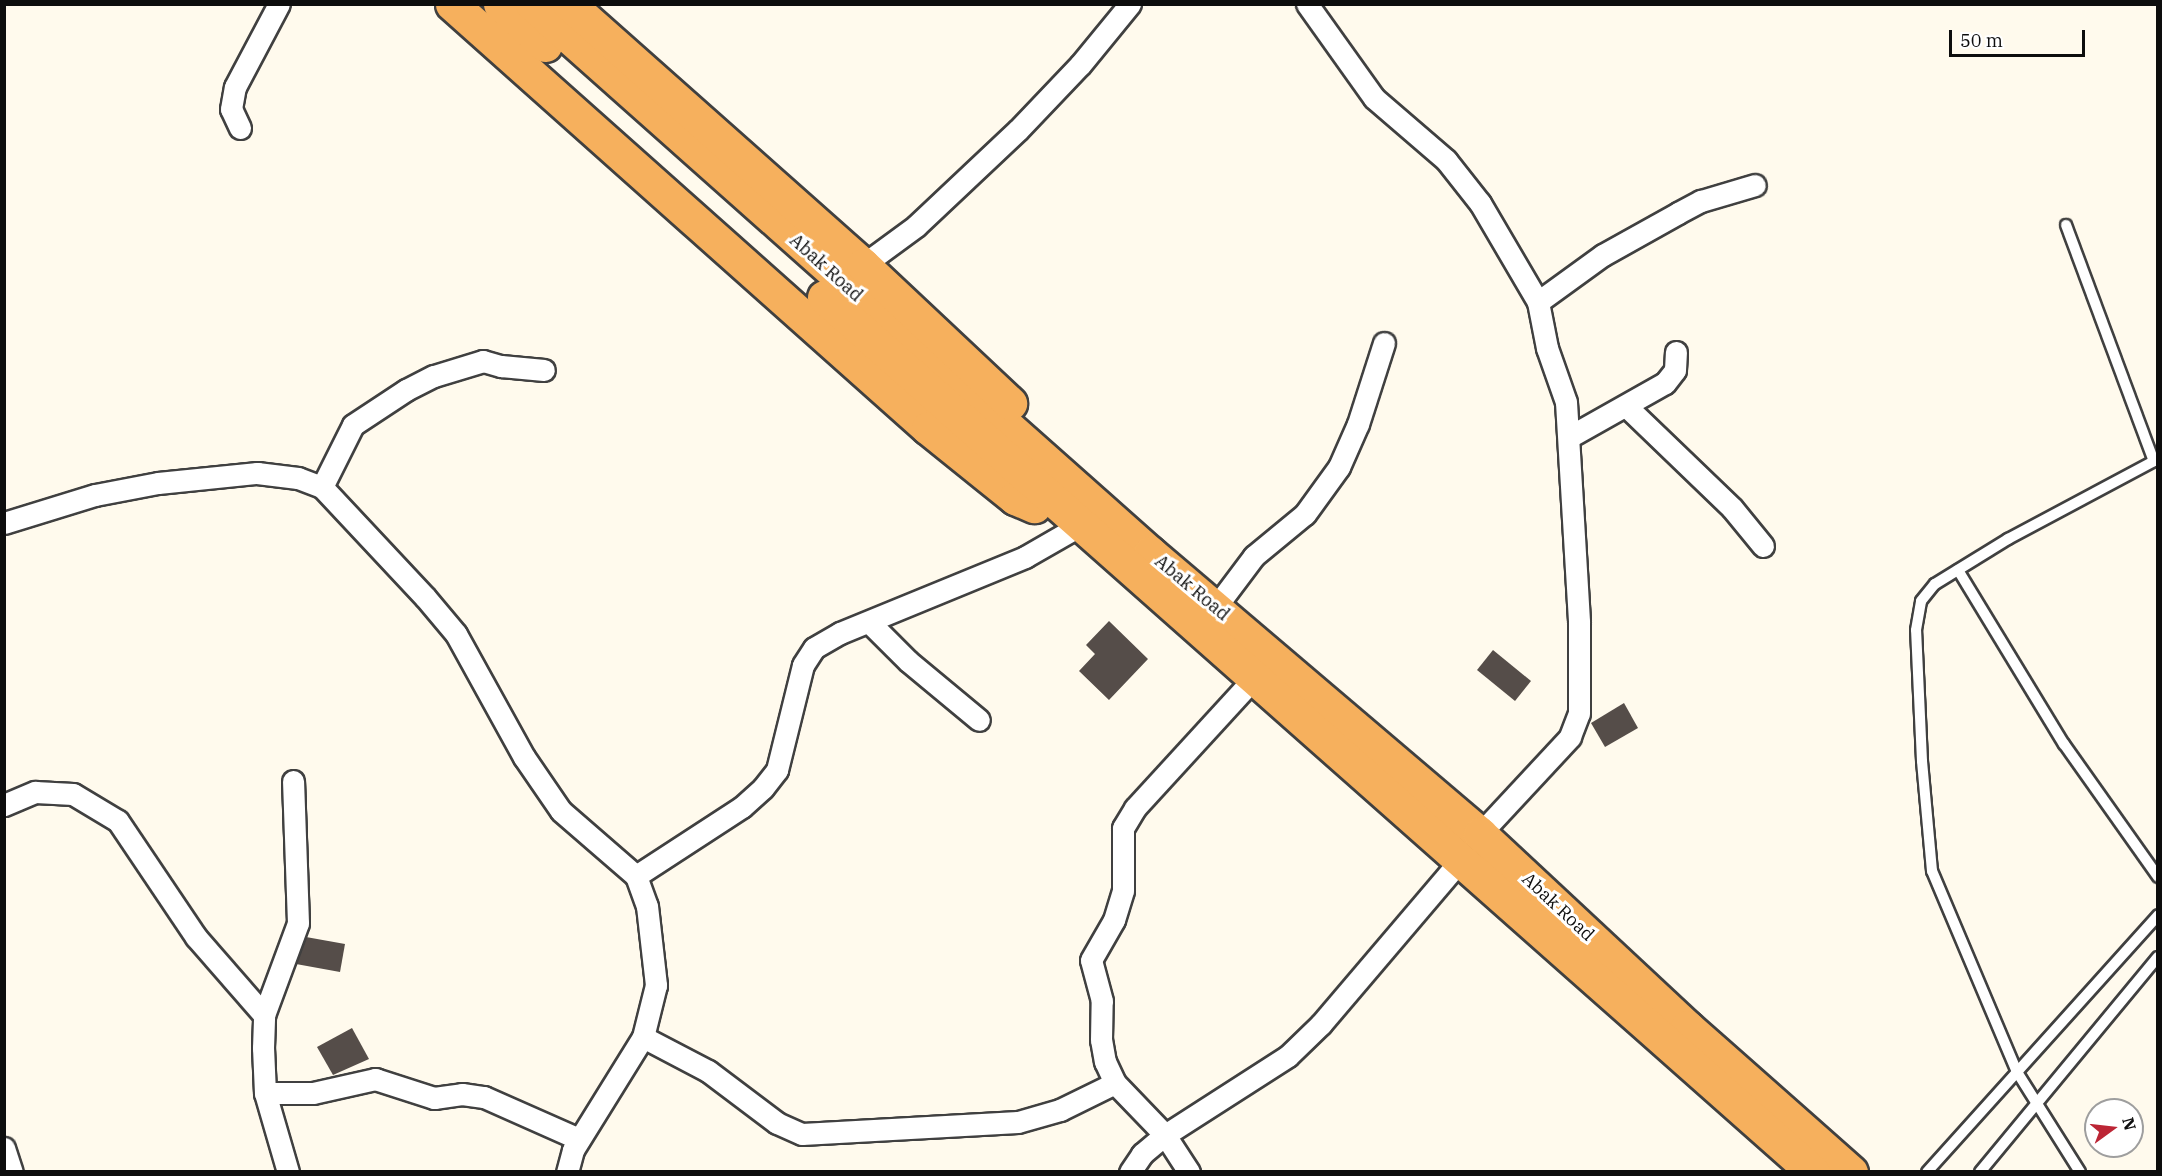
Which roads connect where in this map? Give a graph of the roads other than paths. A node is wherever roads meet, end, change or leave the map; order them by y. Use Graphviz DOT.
graph roads {
  1 [pos="279,4"];
  2 [pos="452,4"];
  3 [pos="500,4"];
  4 [pos="532,4"];
  5 [pos="569,4"];
  6 [pos="1130,4"];
  7 [pos="1307,4"];
  8 [pos="240,128"];
  9 [pos="1755,185"];
  10 [pos="2066,225"];
  11 [pos="863,265"];
  12 [pos="1538,302"];
  13 [pos="1384,343"];
  14 [pos="1676,352"];
  15 [pos="544,370"];
  16 [pos="1626,406"];
  17 [pos="1569,437"];
  18 [pos="2156,460"];
  19 [pos="322,487"];
  20 [pos="4,523"];
  21 [pos="1079,526"];
  22 [pos="1763,546"];
  23 [pos="1150,553"];
  24 [pos="1958,570"];
  25 [pos="1215,608"];
  26 [pos="870,622"];
  27 [pos="1253,679"];
  28 [pos="979,720"];
  29 [pos="293,781"];
  30 [pos="4,805"];
  31 [pos="1480,834"];
  32 [pos="1459,862"];
  33 [pos="636,876"];
  34 [pos="2157,877"];
  35 [pos="2157,915"];
  36 [pos="2157,957"];
  37 [pos="264,1015"];
  38 [pos="643,1037"];
  39 [pos="2017,1072"];
  40 [pos="1115,1083"];
  41 [pos="265,1093"];
  42 [pos="2036,1104"];
  43 [pos="1165,1135"];
  44 [pos="579,1139"];
  45 [pos="4,1149"];
  46 [pos="12,1172"];
  47 [pos="288,1172"];
  48 [pos="567,1172"];
  49 [pos="1130,1172"];
  50 [pos="1189,1172"];
  51 [pos="1814,1172"];
  52 [pos="1851,1172"];
  53 [pos="1927,1172"];
  54 [pos="1980,1172"];
  55 [pos="2080,1172"];
  1 -- 8 [label="street"];
  2 -- 21 [label="highway"];
  3 -- 21 [label="highway, Abak Road"];
  4 -- 23 [label="highway, Abak Road"];
  5 -- 11 [label="highway"];
  6 -- 11 [label="street"];
  7 -- 12 [label="street"];
  9 -- 12 [label="street"];
  10 -- 18 [label="lane"];
  11 -- 23 [label="highway"];
  12 -- 17 [label="street"];
  13 -- 25 [label="street"];
  14 -- 16 [label="street"];
  15 -- 19 [label="street"];
  16 -- 17 [label="street"];
  16 -- 22 [label="street"];
  17 -- 31 [label="street"];
  18 -- 24 [label="lane"];
  19 -- 20 [label="street"];
  19 -- 33 [label="street"];
  21 -- 26 [label="street"];
  21 -- 27 [label="highway, Abak Road"];
  23 -- 25 [label="highway, Abak Road"];
  24 -- 34 [label="lane"];
  24 -- 39 [label="lane"];
  25 -- 31 [label="highway, Abak Road"];
  26 -- 28 [label="street"];
  26 -- 33 [label="street"];
  27 -- 32 [label="highway, Abak Road"];
  27 -- 40 [label="street"];
  29 -- 37 [label="street"];
  30 -- 37 [label="street"];
  31 -- 52 [label="highway, Abak Road"];
  32 -- 43 [label="street"];
  32 -- 51 [label="highway, Abak Road"];
  33 -- 38 [label="street"];
  35 -- 39 [label="lane"];
  36 -- 42 [label="lane"];
  37 -- 41 [label="street"];
  38 -- 40 [label="street"];
  38 -- 44 [label="street"];
  39 -- 42 [label="lane"];
  39 -- 53 [label="lane"];
  40 -- 43 [label="street"];
  41 -- 44 [label="street"];
  41 -- 47 [label="street"];
  42 -- 54 [label="lane"];
  42 -- 55 [label="lane"];
  43 -- 49 [label="street"];
  43 -- 50 [label="street"];
  44 -- 48 [label="street"];
  45 -- 46 [label="street"];
}
